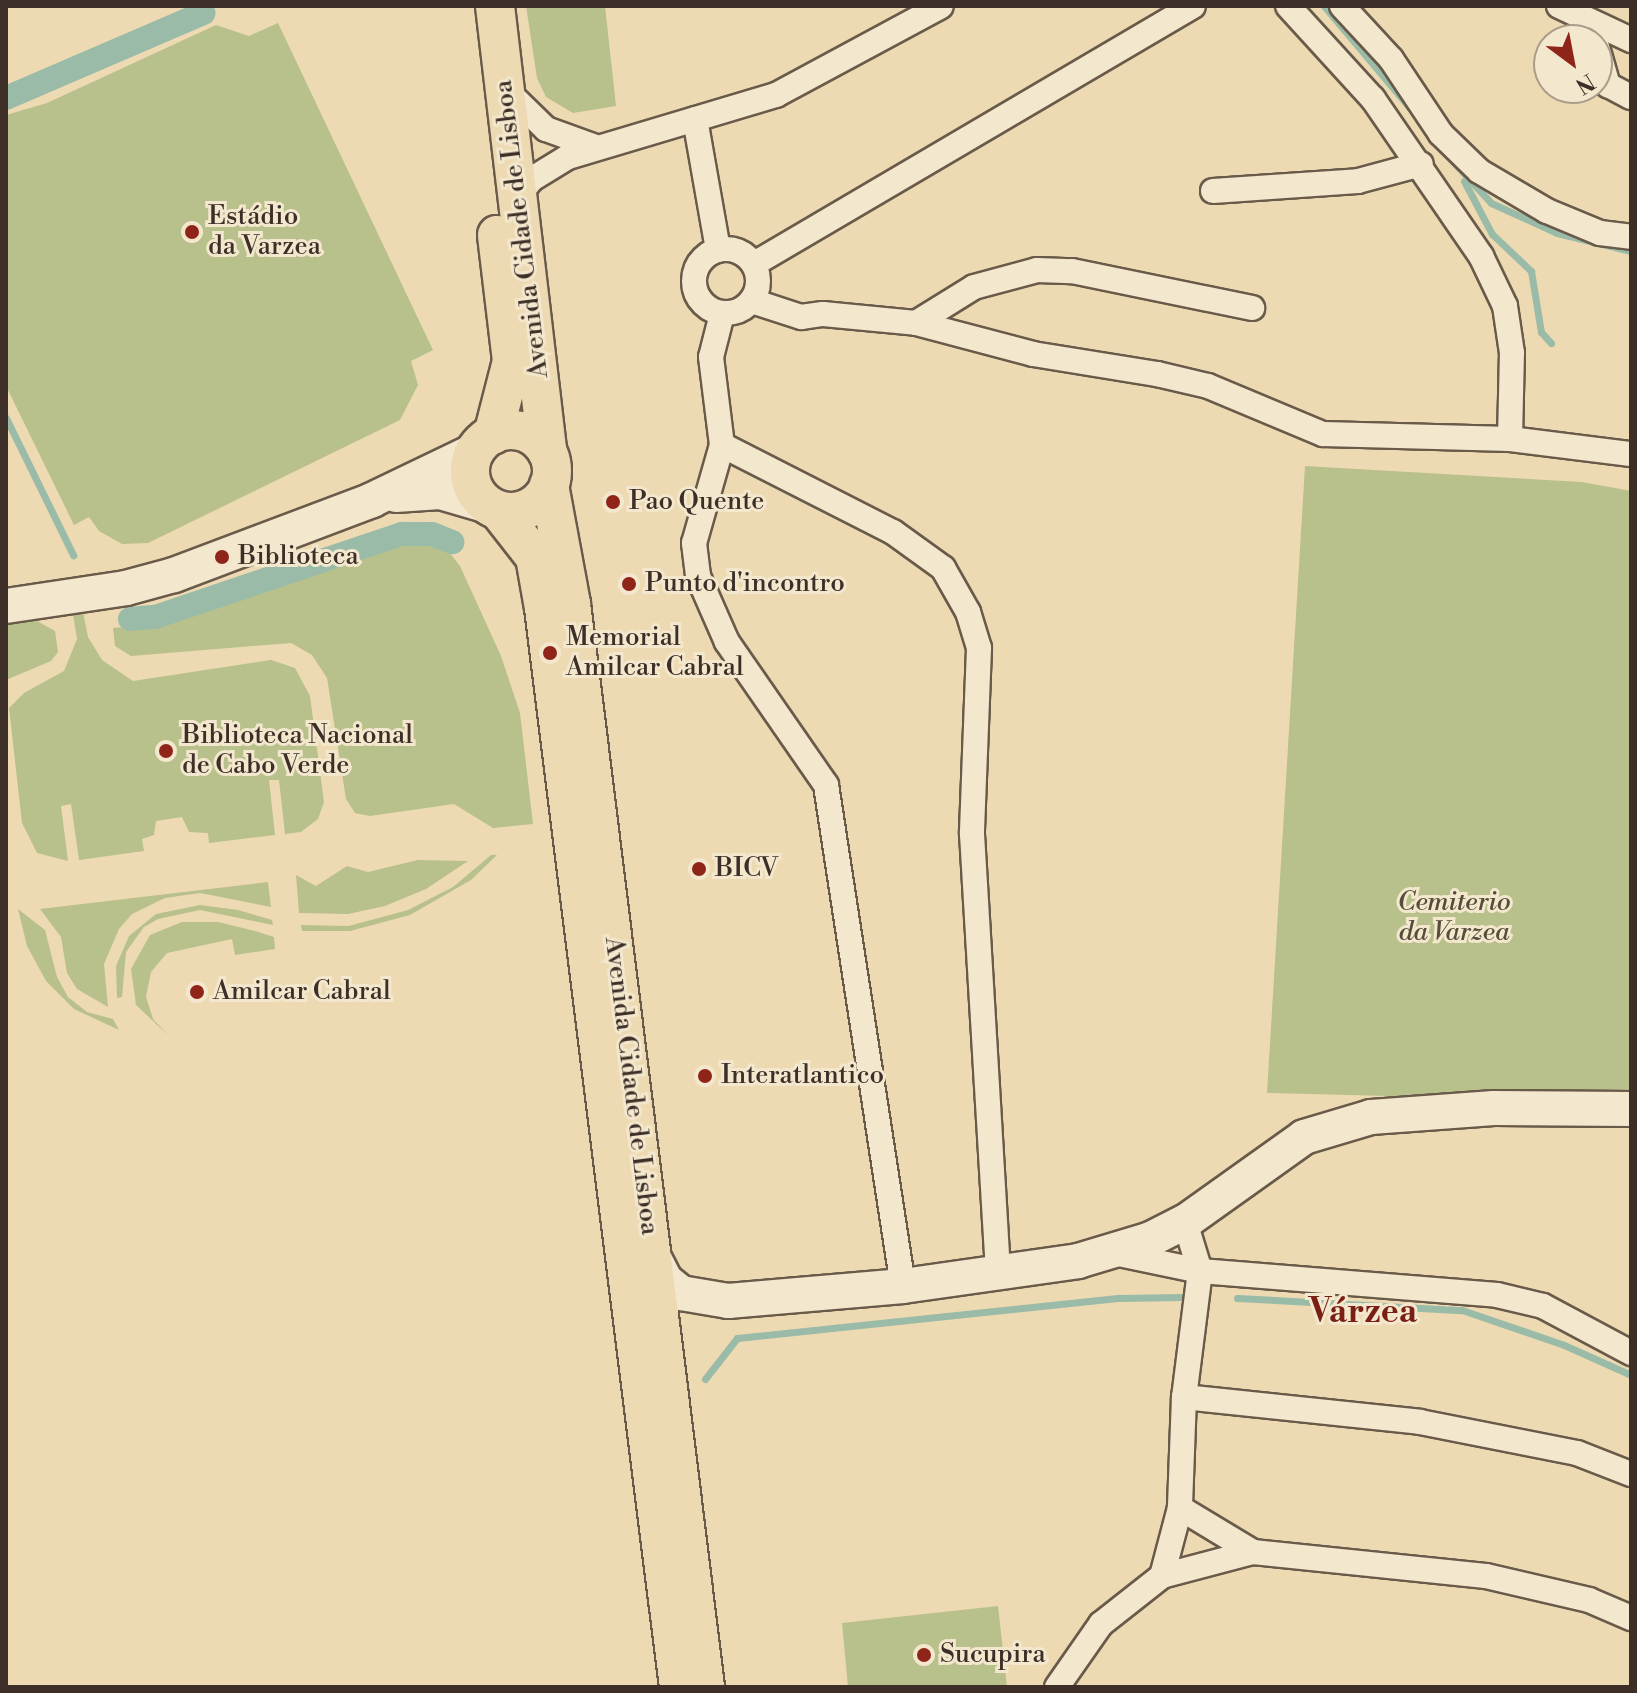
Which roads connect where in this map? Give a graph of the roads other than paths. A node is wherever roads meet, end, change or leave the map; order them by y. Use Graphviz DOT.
graph roads {
  1 [pos="468,6"];
  2 [pos="495,6"];
  3 [pos="941,6"];
  4 [pos="1193,6"];
  5 [pos="1288,6"];
  6 [pos="1342,6"];
  7 [pos="1559,6"];
  8 [pos="1584,24"];
  9 [pos="505,88"];
  10 [pos="1613,88"];
  11 [pos="1631,97"];
  12 [pos="695,119"];
  13 [pos="593,146"];
  14 [pos="1421,164"];
  15 [pos="1213,191"];
  16 [pos="518,196"];
  17 [pos="1631,237"];
  18 [pos="718,250"];
  19 [pos="754,264"];
  20 [pos="752,301"];
  21 [pos="1252,308"];
  22 [pos="722,314"];
  23 [pos="916,323"];
  24 [pos="1510,439"];
  25 [pos="484,442"];
  26 [pos="722,445"];
  27 [pos="1631,454"];
  28 [pos="548,468"];
  29 [pos="372,500"];
  30 [pos="494,508"];
  31 [pos="6,606"];
  32 [pos="1631,1109"];
  33 [pos="1185,1222"];
  34 [pos="1113,1253"];
  35 [pos="653,1256"];
  36 [pos="998,1270"];
  37 [pos="1200,1271"];
  38 [pos="903,1286"];
  39 [pos="728,1301"];
  40 [pos="664,1341"];
  41 [pos="1631,1353"];
  42 [pos="1184,1397"];
  43 [pos="1631,1474"];
  44 [pos="1180,1508"];
  45 [pos="1253,1552"];
  46 [pos="1162,1576"];
  47 [pos="1631,1618"];
  48 [pos="679,1687"];
  49 [pos="705,1687"];
  50 [pos="1057,1687"];
  1 -- 25 [label="main road, Avenida Cidade de Lisboa"];
  2 -- 9 [label="main road, Avenida Cidade de Lisboa"];
  3 -- 12 [label="street"];
  4 -- 19 [label="street"];
  5 -- 14 [label="street"];
  6 -- 17 [label="street"];
  7 -- 8 [label="street"];
  9 -- 13 [label="street"];
  9 -- 16 [label="main road, Avenida Cidade de Lisboa"];
  10 -- 11 [label="street"];
  12 -- 13 [label="street"];
  12 -- 18 [label="street"];
  13 -- 16 [label="street"];
  14 -- 15 [label="street"];
  14 -- 24 [label="street"];
  16 -- 28 [label="main road, Avenida Cidade de Lisboa"];
  18 -- 19 [label="street"];
  18 -- 22 [label="street"];
  19 -- 20 [label="street"];
  20 -- 22 [label="street"];
  20 -- 23 [label="street"];
  21 -- 23 [label="street"];
  22 -- 26 [label="street"];
  23 -- 24 [label="street"];
  24 -- 27 [label="street"];
  25 -- 28 [label="main road"];
  25 -- 29 [label="street"];
  25 -- 30 [label="main road"];
  26 -- 36 [label="street"];
  26 -- 38 [label="street"];
  28 -- 30 [label="main road"];
  28 -- 35 [label="main road, Avenida Cidade de Lisboa"];
  29 -- 30 [label="street"];
  29 -- 31 [label="street"];
  30 -- 48 [label="main road, Avenida Cidade de Lisboa"];
  32 -- 33 [label="street"];
  33 -- 34 [label="street"];
  33 -- 37 [label="street"];
  34 -- 36 [label="street"];
  34 -- 37 [label="street"];
  35 -- 39 [label="street"];
  35 -- 40 [label="main road, Avenida Cidade de Lisboa"];
  36 -- 38 [label="street"];
  37 -- 41 [label="street"];
  37 -- 42 [label="street"];
  38 -- 39 [label="street"];
  39 -- 40 [label="street"];
  40 -- 49 [label="main road, Avenida Cidade de Lisboa"];
  42 -- 43 [label="street"];
  42 -- 44 [label="street"];
  44 -- 45 [label="street"];
  44 -- 46 [label="street"];
  45 -- 46 [label="street"];
  45 -- 47 [label="street"];
  46 -- 50 [label="street"];
}
